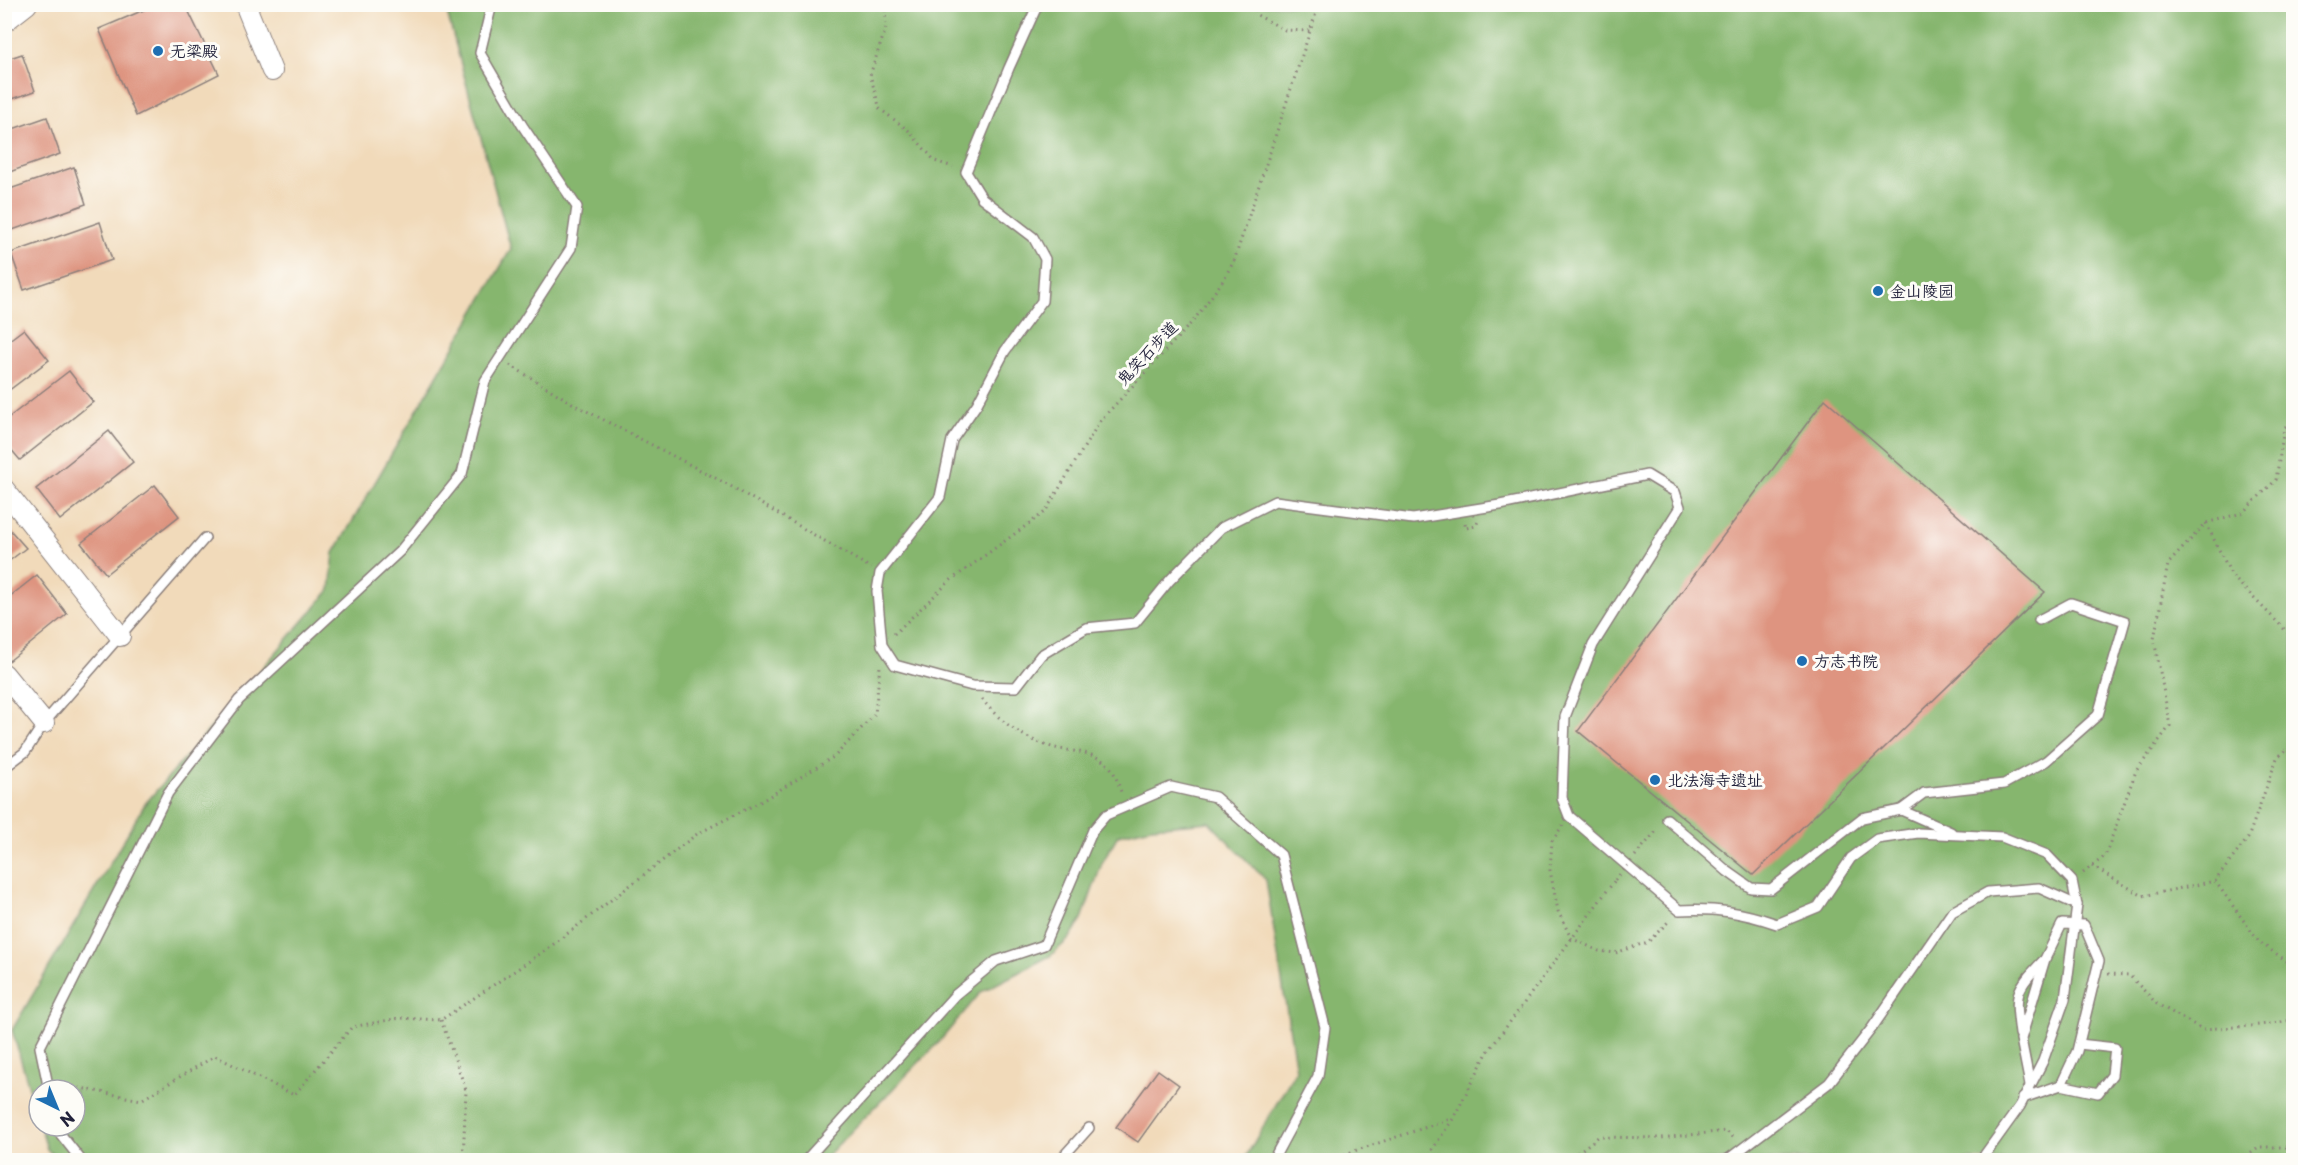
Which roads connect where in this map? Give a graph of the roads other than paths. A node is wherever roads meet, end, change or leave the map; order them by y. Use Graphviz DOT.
graph roads {
  1 [pos="27,4"];
  2 [pos="245,4"];
  3 [pos="492,4"];
  4 [pos="1038,4"];
  5 [pos="4,22"];
  6 [pos="272,71"];
  7 [pos="4,489"];
  8 [pos="205,538"];
  9 [pos="2039,620"];
  10 [pos="120,636"];
  11 [pos="4,674"];
  12 [pos="44,723"];
  13 [pos="4,768"];
  14 [pos="1901,810"];
  15 [pos="1667,819"];
  16 [pos="1957,835"];
  17 [pos="2077,905"];
  18 [pos="2075,923"];
  19 [pos="2044,959"];
  20 [pos="2020,1039"];
  21 [pos="2079,1044"];
  22 [pos="46,1078"];
  23 [pos="2030,1085"];
  24 [pos="2061,1085"];
  25 [pos="2023,1098"];
  26 [pos="1089,1128"];
  27 [pos="63,1138"];
  28 [pos="81,1161"];
  29 [pos="806,1161"];
  30 [pos="1060,1161"];
  31 [pos="1273,1161"];
  32 [pos="1727,1161"];
  33 [pos="1981,1161"];
  1 -- 5 [label="street"];
  2 -- 6 [label="street"];
  3 -- 22 [label="lane"];
  4 -- 16 [label="lane"];
  7 -- 10 [label="street"];
  8 -- 10 [label="lane"];
  9 -- 14 [label="lane"];
  10 -- 12 [label="lane"];
  11 -- 12 [label="street"];
  12 -- 13 [label="lane"];
  14 -- 15 [label="lane"];
  14 -- 16 [label="lane"];
  16 -- 17 [label="lane"];
  17 -- 18 [label="lane"];
  17 -- 32 [label="lane"];
  18 -- 19 [label="lane"];
  18 -- 21 [label="lane"];
  18 -- 23 [label="lane"];
  19 -- 20 [label="lane"];
  19 -- 20 [label="lane"];
  20 -- 23 [label="lane"];
  21 -- 24 [label="lane"];
  21 -- 24 [label="lane"];
  23 -- 25 [label="lane"];
  24 -- 25 [label="lane"];
  25 -- 33 [label="lane"];
  26 -- 30 [label="lane"];
  27 -- 28 [label="lane"];
  29 -- 31 [label="lane"];
}
